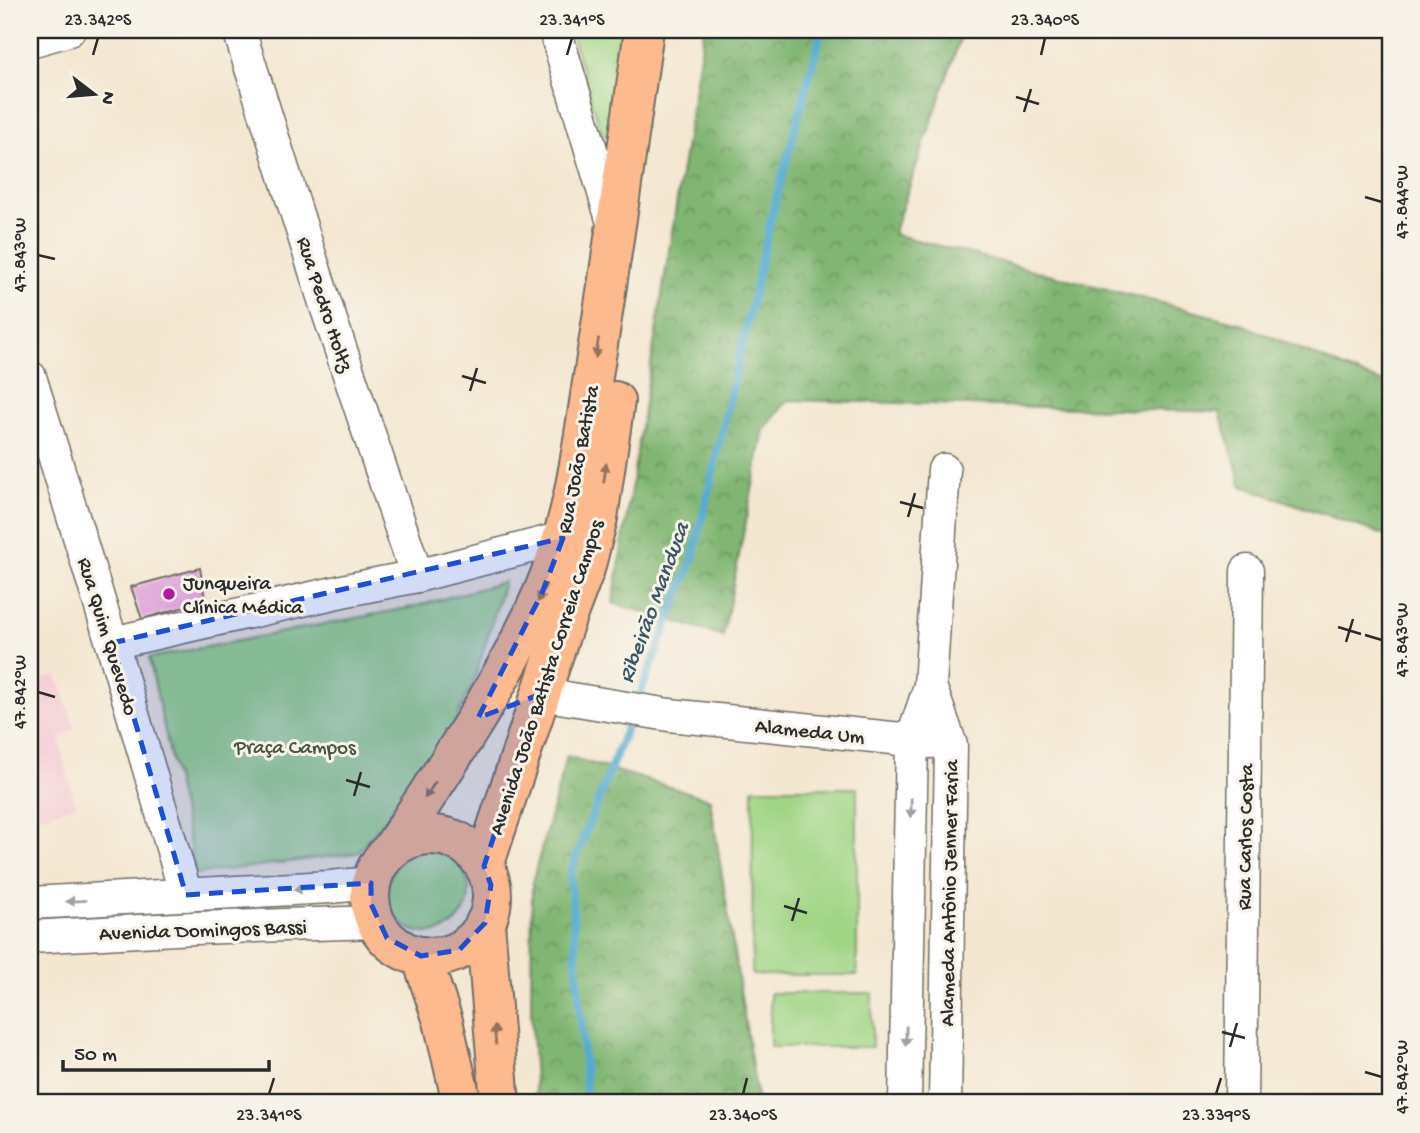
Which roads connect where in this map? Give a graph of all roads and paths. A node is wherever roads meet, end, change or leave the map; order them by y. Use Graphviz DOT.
graph roads {
  1 [pos="69,30"];
  2 [pos="239,30"];
  3 [pos="555,30"];
  4 [pos="644,30"];
  5 [pos="668,30"];
  6 [pos="30,41"];
  7 [pos="616,232"];
  8 [pos="30,377"];
  9 [pos="944,470"];
  10 [pos="563,538"];
  11 [pos="1247,571"];
  12 [pos="417,576"];
  13 [pos="112,643"];
  14 [pos="930,686"];
  15 [pos="541,694"];
  16 [pos="475,719"];
  17 [pos="912,740"];
  18 [pos="951,745"];
  19 [pos="393,847"];
  20 [pos="484,866"];
  21 [pos="371,883"];
  22 [pos="186,895"];
  23 [pos="30,903"];
  24 [pos="376,922"];
  25 [pos="485,923"];
  26 [pos="30,937"];
  27 [pos="421,956"];
  28 [pos="462,1103"];
  29 [pos="500,1103"];
  30 [pos="905,1103"];
  31 [pos="945,1103"];
  32 [pos="1241,1103"];
  1 -- 6 [label="street"];
  2 -- 12 [label="street, Rua Pedro Holtz"];
  3 -- 7 [label="street"];
  4 -- 7 [label="main road, Rua João Batista"];
  15 -- 5 [label="main road, Avenida João Batista Correia Campos, one-way"];
  7 -- 10 [label="main road, Rua João Batista, one-way"];
  8 -- 13 [label="street, Rua Quim Quevedo"];
  9 -- 14 [label="street, Alameda Antônio Jenner Faria"];
  10 -- 12 [label="street"];
  10 -- 16 [label="main road, Rua João Batista, one-way"];
  11 -- 32 [label="street, Rua Carlos Costa"];
  12 -- 13 [label="street"];
  13 -- 22 [label="street, Rua Quim Quevedo"];
  14 -- 17 [label="street, Alameda Antônio Jenner Faria"];
  14 -- 18 [label="street, Alameda Antônio Jenner Faria"];
  15 -- 16 [label="main road"];
  15 -- 17 [label="street, Alameda Um"];
  15 -- 20 [label="main road, Avenida João Batista Correia Campos"];
  16 -- 19 [label="main road, Rua João Batista, one-way"];
  17 -- 18 [label="street, Alameda Um"];
  17 -- 30 [label="street, Alameda Antônio Jenner Faria, one-way"];
  18 -- 31 [label="street, Alameda Antônio Jenner Faria"];
  19 -- 20 [label="main road"];
  19 -- 21 [label="main road"];
  20 -- 25 [label="main road"];
  21 -- 22 [label="street, Avenida Domingos Bassi, one-way"];
  21 -- 24 [label="main road"];
  22 -- 23 [label="street, Avenida Domingos Bassi, one-way"];
  24 -- 26 [label="street, Avenida Domingos Bassi"];
  24 -- 27 [label="main road"];
  25 -- 27 [label="main road"];
  29 -- 25 [label="main road, one-way"];
  27 -- 28 [label="main road"];
}
